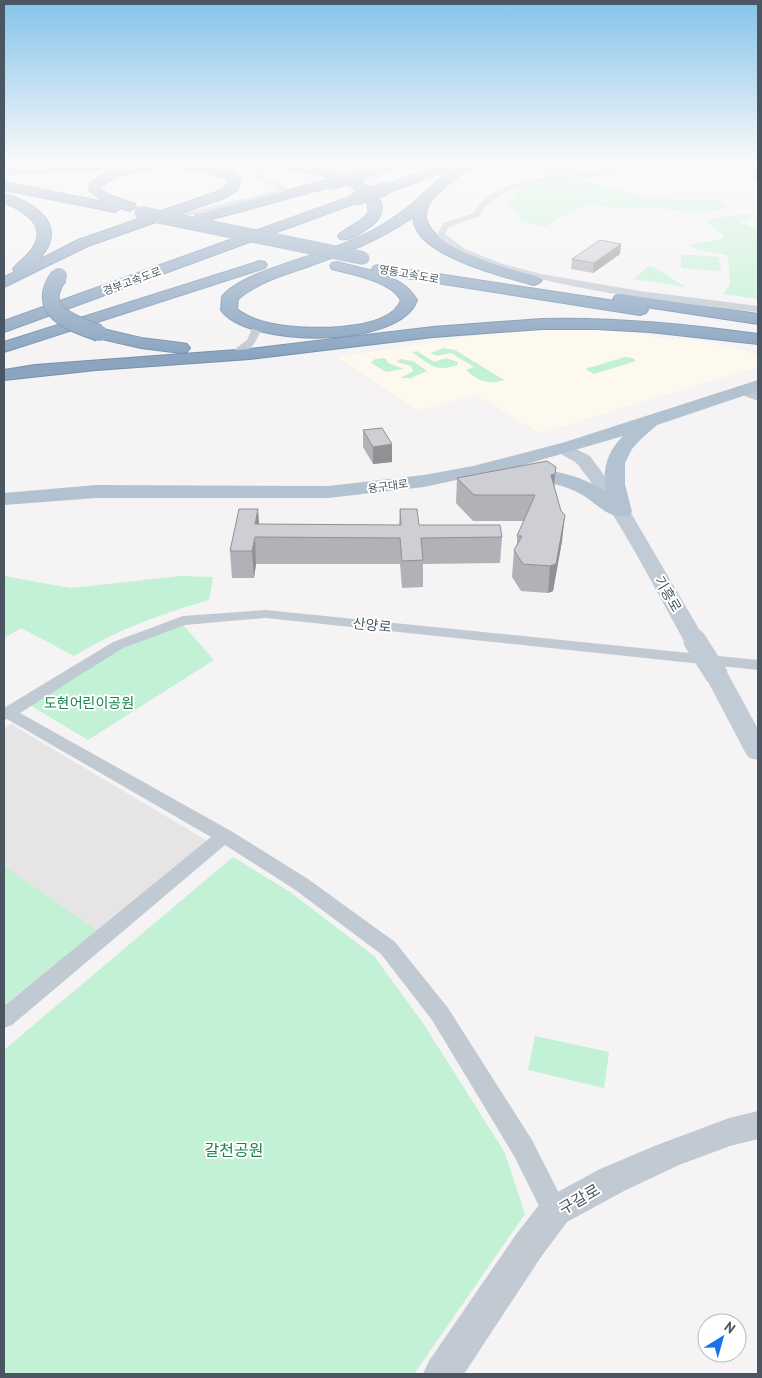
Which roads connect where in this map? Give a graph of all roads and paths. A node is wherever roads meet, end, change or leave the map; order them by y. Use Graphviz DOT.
graph roads {
  1 [pos="44,227"];
  2 [pos="127,227"];
  3 [pos="164,227"];
  4 [pos="189,227"];
  5 [pos="223,227"];
  6 [pos="258,227"];
  7 [pos="269,227"];
  8 [pos="360,227"];
  9 [pos="388,227"];
  10 [pos="422,227"];
  11 [pos="445,227"];
  12 [pos="82,258"];
  13 [pos="343,265"];
  14 [pos="64,272"];
  15 [pos="4,281"];
  16 [pos="645,303"];
  17 [pos="13,309"];
  18 [pos="758,309"];
  19 [pos="758,319"];
  20 [pos="258,326"];
  21 [pos="4,327"];
  22 [pos="758,328"];
  23 [pos="758,339"];
  24 [pos="4,347"];
  25 [pos="309,348"];
  26 [pos="239,351"];
  27 [pos="4,375"];
  28 [pos="753,390"];
  29 [pos="658,417"];
  30 [pos="564,448"];
  31 [pos="468,474"];
  32 [pos="4,499"];
  33 [pos="621,512"];
  34 [pos="758,665"];
  35 [pos="6,714"];
  36 [pos="758,752"];
  37 [pos="224,836"];
  38 [pos="4,1018"];
  39 [pos="758,1125"];
  40 [pos="555,1211"];
  41 [pos="442,1374"];
  1 -- 15 [label="highway"];
  2 -- 15 [label="highway"];
  3 -- 12 [label="highway, bridge"];
  4 -- 13 [label="highway, 영동고속도로"];
  5 -- 16 [label="highway, 영동고속도로, bridge"];
  6 -- 17 [label="highway, 경부고속도로"];
  7 -- 21 [label="highway, 경부고속도로"];
  8 -- 24 [label="highway"];
  9 -- 20 [label="highway"];
  10 -- 16 [label="highway"];
  11 -- 18 [label="street"];
  13 -- 20 [label="highway"];
  13 -- 22 [label="highway, 영동고속도로"];
  14 -- 26 [label="highway, bridge"];
  16 -- 19 [label="highway, 영동고속도로"];
  20 -- 26 [label="street"];
  23 -- 25 [label="highway"];
  25 -- 26 [label="highway"];
  25 -- 27 [label="highway"];
  28 -- 29 [label="main road, 용구대로"];
  29 -- 30 [label="main road, 용구대로"];
  29 -- 33 [label="main road"];
  30 -- 31 [label="main road, 용구대로"];
  30 -- 33 [label="main road, 기흥로"];
  31 -- 32 [label="main road, 용구대로"];
  31 -- 33 [label="main road"];
  33 -- 36 [label="main road, 기흥로, bridge"];
  34 -- 35 [label="street, 산양로"];
  35 -- 37 [label="street"];
  37 -- 38 [label="street"];
  37 -- 40 [label="street"];
  39 -- 40 [label="street, 구갈로"];
  40 -- 41 [label="street, 구갈로"];
}
